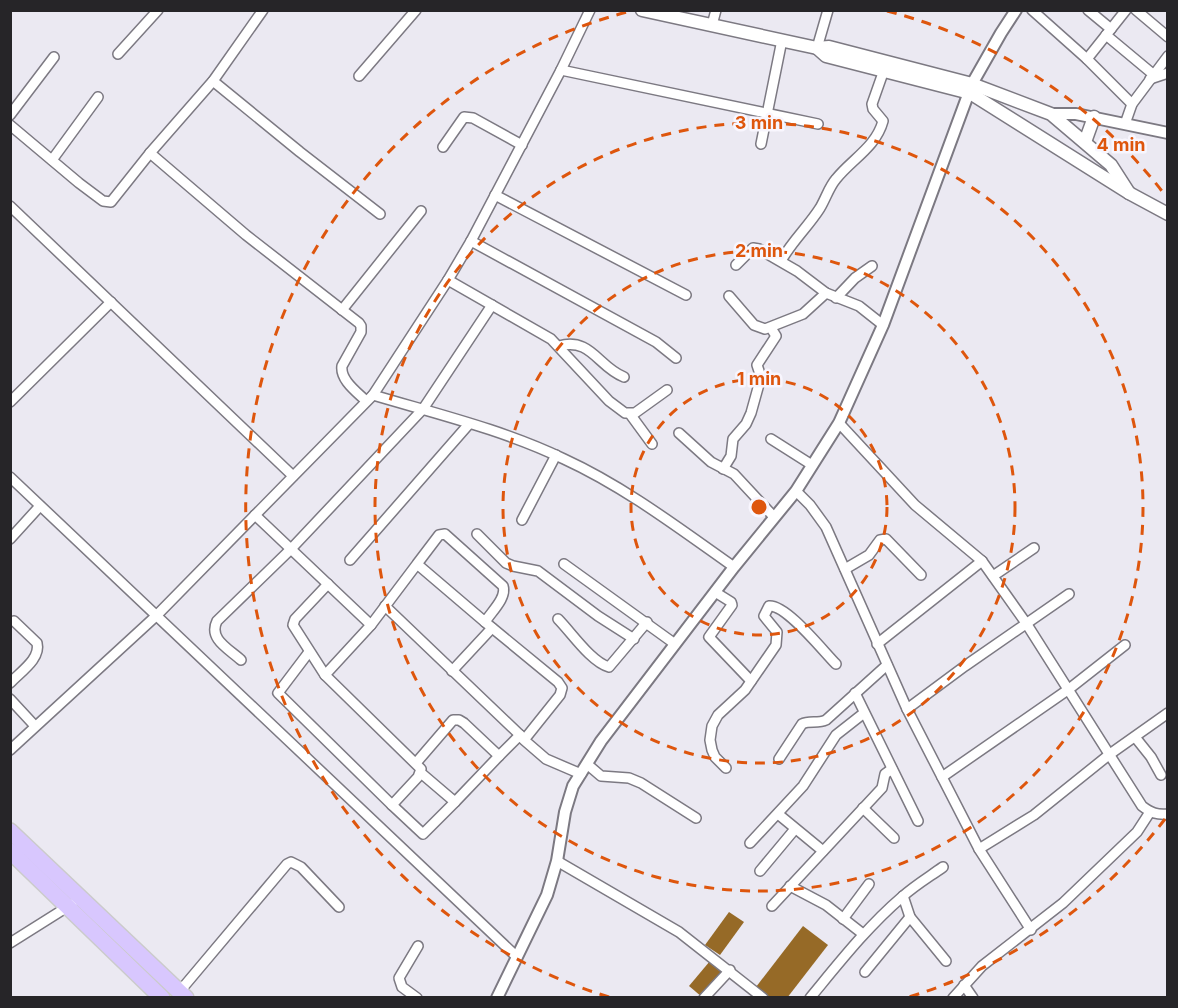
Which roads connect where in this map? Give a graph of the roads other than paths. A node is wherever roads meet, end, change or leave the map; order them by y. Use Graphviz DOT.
graph roads {
  1 [pos="158,10"];
  2 [pos="263,10"];
  3 [pos="416,10"];
  4 [pos="590,10"];
  5 [pos="642,10"];
  6 [pos="716,10"];
  7 [pos="828,10"];
  8 [pos="1016,10"];
  9 [pos="1032,10"];
  10 [pos="1088,10"];
  11 [pos="1126,10"];
  12 [pos="1136,10"];
  13 [pos="712,25"];
  14 [pos="1109,32"];
  15 [pos="1167,37"];
  16 [pos="782,40"];
  17 [pos="817,48"];
  18 [pos="118,54"];
  19 [pos="1167,56"];
  20 [pos="54,57"];
  21 [pos="1088,59"];
  22 [pos="561,70"];
  23 [pos="884,70"];
  24 [pos="1167,73"];
  25 [pos="359,76"];
  26 [pos="1152,77"];
  27 [pos="213,81"];
  28 [pos="971,88"];
  29 [pos="98,97"];
  30 [pos="1010,99"];
  31 [pos="1132,104"];
  32 [pos="1003,112"];
  33 [pos="767,113"];
  34 [pos="1051,114"];
  35 [pos="10,116"];
  36 [pos="1094,117"];
  37 [pos="818,124"];
  38 [pos="1125,124"];
  39 [pos="10,125"];
  40 [pos="1069,128"];
  41 [pos="1167,133"];
  42 [pos="1085,142"];
  43 [pos="761,144"];
  44 [pos="522,145"];
  45 [pos="443,147"];
  46 [pos="1056,147"];
  47 [pos="150,153"];
  48 [pos="52,160"];
  49 [pos="1129,193"];
  50 [pos="495,195"];
  51 [pos="10,206"];
  52 [pos="421,211"];
  53 [pos="380,214"];
  54 [pos="1167,214"];
  55 [pos="471,241"];
  56 [pos="781,261"];
  57 [pos="736,265"];
  58 [pos="872,266"];
  59 [pos="448,280"];
  60 [pos="826,293"];
  61 [pos="686,296"];
  62 [pos="729,296"];
  63 [pos="836,298"];
  64 [pos="111,302"];
  65 [pos="492,305"];
  66 [pos="342,310"];
  67 [pos="883,325"];
  68 [pos="771,328"];
  69 [pos="559,346"];
  70 [pos="676,358"];
  71 [pos="624,377"];
  72 [pos="667,390"];
  73 [pos="370,398"];
  74 [pos="10,402"];
  75 [pos="423,409"];
  76 [pos="630,414"];
  77 [pos="839,423"];
  78 [pos="469,424"];
  79 [pos="679,433"];
  80 [pos="771,439"];
  81 [pos="652,444"];
  82 [pos="556,455"];
  83 [pos="813,465"];
  84 [pos="723,469"];
  85 [pos="293,476"];
  86 [pos="10,477"];
  87 [pos="796,491"];
  88 [pos="40,506"];
  89 [pos="255,515"];
  90 [pos="774,517"];
  91 [pos="522,520"];
  92 [pos="477,534"];
  93 [pos="10,538"];
  94 [pos="1034,548"];
  95 [pos="291,549"];
  96 [pos="350,560"];
  97 [pos="982,561"];
  98 [pos="417,564"];
  99 [pos="564,564"];
  100 [pos="734,567"];
  101 [pos="845,569"];
  102 [pos="921,575"];
  103 [pos="993,576"];
  104 [pos="328,584"];
  105 [pos="714,592"];
  106 [pos="1069,594"];
  107 [pos="385,606"];
  108 [pos="156,616"];
  109 [pos="558,619"];
  110 [pos="14,621"];
  111 [pos="647,622"];
  112 [pos="1026,623"];
  113 [pos="371,625"];
  114 [pos="488,625"];
  115 [pos="634,639"];
  116 [pos="675,644"];
  117 [pos="877,644"];
  118 [pos="1125,645"];
  119 [pos="309,652"];
  120 [pos="241,660"];
  121 [pos="836,664"];
  122 [pos="886,665"];
  123 [pos="452,672"];
  124 [pos="325,675"];
  125 [pos="751,681"];
  126 [pos="10,682"];
  127 [pos="1069,689"];
  128 [pos="855,693"];
  129 [pos="10,699"];
  130 [pos="907,709"];
  131 [pos="864,713"];
  132 [pos="1167,713"];
  133 [pos="35,726"];
  134 [pos="1135,737"];
  135 [pos="522,738"];
  136 [pos="10,750"];
  137 [pos="1110,754"];
  138 [pos="499,756"];
  139 [pos="779,759"];
  140 [pos="416,763"];
  141 [pos="587,764"];
  142 [pos="726,768"];
  143 [pos="892,769"];
  144 [pos="421,773"];
  145 [pos="581,774"];
  146 [pos="1161,775"];
  147 [pos="942,777"];
  148 [pos="455,802"];
  149 [pos="392,805"];
  150 [pos="864,808"];
  151 [pos="1150,812"];
  152 [pos="778,814"];
  153 [pos="1167,814"];
  154 [pos="696,818"];
  155 [pos="918,821"];
  156 [pos="795,829"];
  157 [pos="10,831"];
  158 [pos="894,838"];
  159 [pos="750,843"];
  160 [pos="979,849"];
  161 [pos="10,851"];
  162 [pos="823,851"];
  163 [pos="557,861"];
  164 [pos="943,867"];
  165 [pos="760,871"];
  166 [pos="869,884"];
  167 [pos="790,886"];
  168 [pos="903,896"];
  169 [pos="74,902"];
  170 [pos="772,906"];
  171 [pos="339,907"];
  172 [pos="910,917"];
  173 [pos="843,919"];
  174 [pos="1031,930"];
  175 [pos="864,934"];
  176 [pos="10,943"];
  177 [pos="418,946"];
  178 [pos="517,957"];
  179 [pos="946,960"];
  180 [pos="730,970"];
  181 [pos="865,972"];
  182 [pos="964,985"];
  183 [pos="183,994"];
  184 [pos="162,998"];
  185 [pos="417,998"];
  186 [pos="497,998"];
  187 [pos="704,998"];
  188 [pos="763,998"];
  189 [pos="810,998"];
  190 [pos="953,998"];
  191 [pos="973,998"];
  1 -- 18 [label="street"];
  2 -- 27 [label="street"];
  3 -- 25 [label="street"];
  4 -- 22 [label="street"];
  5 -- 13 [label="main road"];
  6 -- 13 [label="street"];
  7 -- 17 [label="street"];
  8 -- 28 [label="street"];
  9 -- 21 [label="street"];
  10 -- 14 [label="street"];
  11 -- 14 [label="street"];
  12 -- 15 [label="street"];
  13 -- 16 [label="main road"];
  14 -- 21 [label="street"];
  14 -- 26 [label="street"];
  16 -- 17 [label="main road"];
  16 -- 33 [label="street"];
  17 -- 23 [label="main road"];
  17 -- 28 [label="main road"];
  19 -- 26 [label="street"];
  20 -- 35 [label="street"];
  21 -- 31 [label="street"];
  22 -- 33 [label="street"];
  22 -- 44 [label="street"];
  23 -- 28 [label="main road"];
  23 -- 56 [label="street"];
  24 -- 26 [label="street"];
  26 -- 31 [label="street"];
  27 -- 47 [label="street"];
  27 -- 53 [label="street"];
  28 -- 30 [label="main road"];
  28 -- 32 [label="main road"];
  28 -- 67 [label="street"];
  29 -- 48 [label="street"];
  30 -- 32 [label="main road"];
  30 -- 34 [label="main road"];
  31 -- 38 [label="street"];
  32 -- 46 [label="main road"];
  33 -- 37 [label="street"];
  33 -- 43 [label="street"];
  34 -- 36 [label="street"];
  34 -- 40 [label="main road"];
  36 -- 38 [label="street"];
  36 -- 42 [label="main road"];
  38 -- 41 [label="street"];
  39 -- 48 [label="street"];
  40 -- 42 [label="main road"];
  40 -- 46 [label="main road"];
  42 -- 49 [label="main road"];
  44 -- 45 [label="street"];
  44 -- 50 [label="street"];
  46 -- 49 [label="main road"];
  47 -- 48 [label="street"];
  47 -- 66 [label="street"];
  49 -- 54 [label="main road"];
  50 -- 55 [label="street"];
  50 -- 61 [label="street"];
  51 -- 64 [label="street"];
  52 -- 66 [label="street"];
  55 -- 59 [label="street"];
  55 -- 70 [label="street"];
  56 -- 57 [label="street"];
  56 -- 60 [label="street"];
  58 -- 63 [label="street"];
  59 -- 65 [label="street"];
  59 -- 73 [label="street"];
  60 -- 63 [label="street"];
  60 -- 68 [label="street"];
  62 -- 68 [label="street"];
  63 -- 67 [label="street"];
  64 -- 74 [label="street"];
  64 -- 85 [label="street"];
  65 -- 69 [label="street"];
  65 -- 75 [label="street"];
  66 -- 73 [label="street"];
  67 -- 77 [label="street"];
  68 -- 84 [label="street"];
  69 -- 71 [label="street"];
  69 -- 76 [label="street"];
  72 -- 76 [label="street"];
  73 -- 75 [label="street"];
  73 -- 85 [label="street"];
  75 -- 78 [label="street"];
  75 -- 95 [label="street"];
  76 -- 81 [label="street"];
  77 -- 83 [label="street"];
  77 -- 97 [label="street"];
  78 -- 82 [label="street"];
  78 -- 96 [label="street"];
  79 -- 84 [label="street"];
  80 -- 83 [label="street"];
  82 -- 91 [label="street"];
  82 -- 100 [label="street"];
  83 -- 87 [label="street"];
  84 -- 90 [label="street"];
  85 -- 89 [label="street"];
  86 -- 88 [label="street"];
  87 -- 90 [label="street"];
  87 -- 101 [label="street"];
  88 -- 93 [label="street"];
  88 -- 108 [label="street"];
  89 -- 95 [label="street"];
  89 -- 108 [label="street"];
  90 -- 100 [label="street"];
  92 -- 115 [label="street"];
  94 -- 103 [label="street"];
  95 -- 104 [label="street"];
  95 -- 120 [label="street"];
  97 -- 103 [label="street"];
  97 -- 117 [label="street"];
  98 -- 107 [label="street"];
  98 -- 114 [label="street"];
  98 -- 114 [label="street"];
  99 -- 111 [label="street"];
  100 -- 105 [label="street"];
  101 -- 102 [label="street"];
  101 -- 117 [label="street"];
  103 -- 112 [label="street"];
  104 -- 113 [label="street"];
  104 -- 119 [label="street"];
  105 -- 116 [label="street"];
  105 -- 125 [label="street"];
  106 -- 112 [label="street"];
  107 -- 113 [label="street"];
  107 -- 123 [label="street"];
  108 -- 133 [label="street"];
  108 -- 178 [label="street"];
  109 -- 115 [label="street"];
  110 -- 126 [label="street"];
  111 -- 115 [label="street"];
  111 -- 116 [label="street"];
  112 -- 127 [label="street"];
  112 -- 130 [label="street"];
  113 -- 124 [label="street"];
  114 -- 123 [label="street"];
  114 -- 135 [label="street"];
  116 -- 141 [label="street"];
  117 -- 122 [label="street"];
  118 -- 127 [label="street"];
  119 -- 124 [label="street"];
  119 -- 149 [label="street"];
  121 -- 125 [label="street"];
  122 -- 128 [label="street"];
  122 -- 130 [label="street"];
  123 -- 135 [label="street"];
  124 -- 140 [label="street"];
  125 -- 142 [label="street"];
  127 -- 137 [label="street"];
  127 -- 147 [label="street"];
  128 -- 131 [label="street"];
  128 -- 139 [label="street"];
  129 -- 133 [label="street"];
  130 -- 147 [label="street"];
  131 -- 143 [label="street"];
  131 -- 152 [label="street"];
  132 -- 134 [label="street"];
  133 -- 136 [label="street"];
  134 -- 137 [label="street"];
  134 -- 146 [label="street"];
  135 -- 138 [label="street"];
  135 -- 145 [label="street"];
  137 -- 151 [label="street"];
  137 -- 160 [label="street"];
  138 -- 140 [label="street"];
  138 -- 148 [label="street"];
  140 -- 144 [label="street"];
  141 -- 145 [label="street"];
  141 -- 154 [label="street"];
  143 -- 150 [label="street"];
  143 -- 155 [label="street"];
  144 -- 148 [label="street"];
  144 -- 149 [label="street"];
  145 -- 163 [label="street"];
  147 -- 160 [label="street"];
  148 -- 149 [label="street"];
  150 -- 158 [label="street"];
  150 -- 162 [label="street"];
  151 -- 153 [label="street"];
  151 -- 174 [label="street"];
  152 -- 156 [label="street"];
  152 -- 159 [label="street"];
  156 -- 162 [label="street"];
  156 -- 165 [label="street"];
  157 -- 169 [label="highway"];
  160 -- 174 [label="street"];
  161 -- 169 [label="highway"];
  162 -- 167 [label="street"];
  163 -- 178 [label="street"];
  163 -- 180 [label="street"];
  164 -- 168 [label="street"];
  166 -- 173 [label="street"];
  167 -- 170 [label="street"];
  167 -- 173 [label="street"];
  168 -- 172 [label="street"];
  168 -- 175 [label="street"];
  169 -- 176 [label="street"];
  169 -- 183 [label="highway"];
  169 -- 184 [label="highway"];
  171 -- 183 [label="street"];
  172 -- 179 [label="street"];
  172 -- 181 [label="street"];
  173 -- 175 [label="street"];
  174 -- 182 [label="street"];
  175 -- 189 [label="street"];
  177 -- 185 [label="street"];
  178 -- 186 [label="street"];
  180 -- 187 [label="street"];
  180 -- 188 [label="street"];
  182 -- 190 [label="street"];
  182 -- 191 [label="street"];
}
